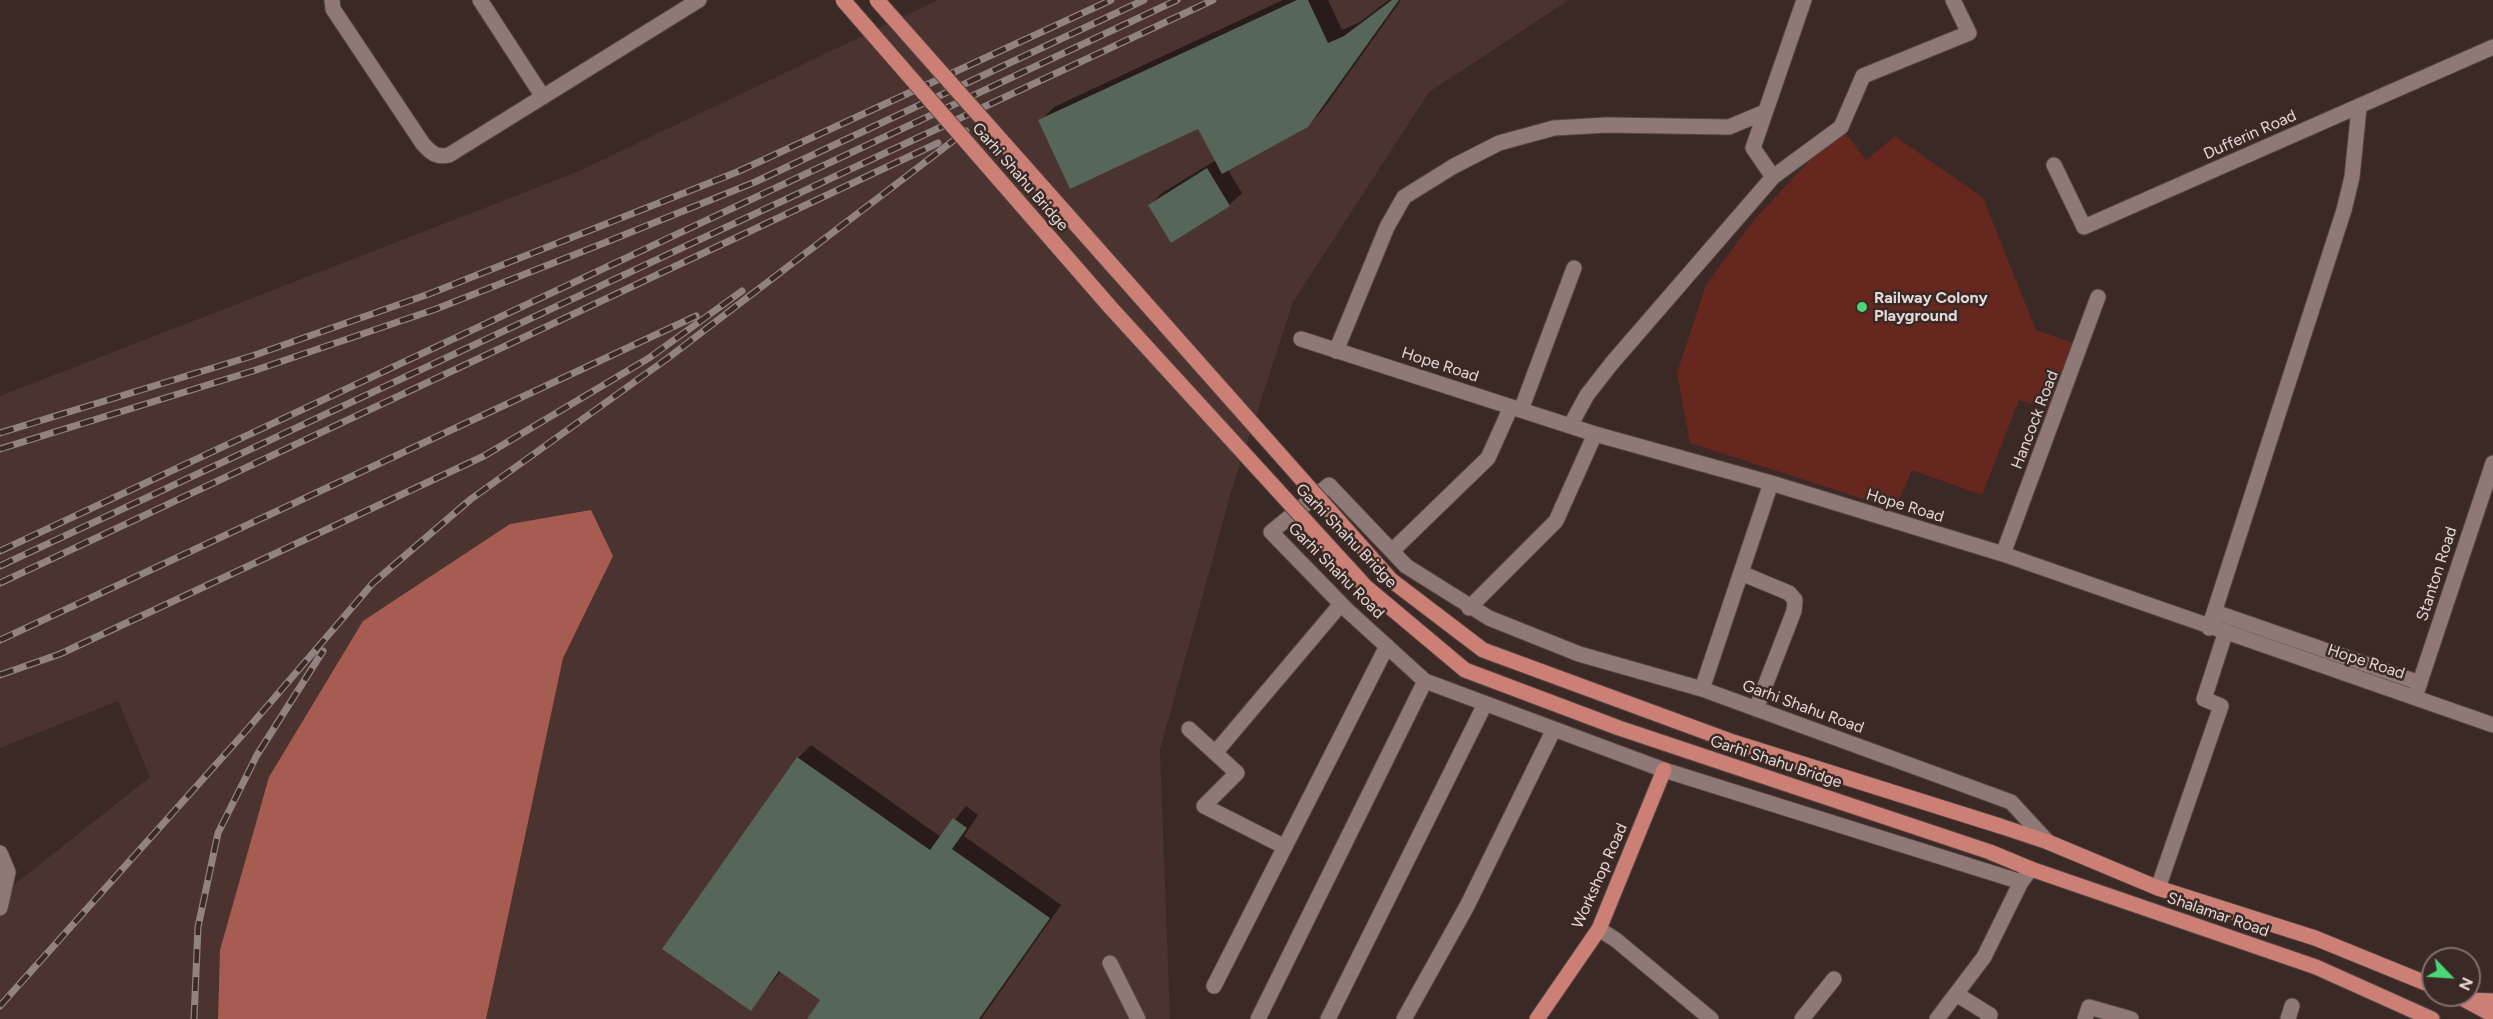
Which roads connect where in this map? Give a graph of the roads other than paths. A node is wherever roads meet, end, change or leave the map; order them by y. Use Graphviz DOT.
graph roads {
  1 [pos="332,0"];
  2 [pos="480,0"];
  3 [pos="699,0"];
  4 [pos="843,0"];
  5 [pos="877,0"];
  6 [pos="1804,0"];
  7 [pos="1953,0"];
  8 [pos="2493,47"];
  9 [pos="543,97"];
  10 [pos="2359,108"];
  11 [pos="1765,112"];
  12 [pos="2054,165"];
  13 [pos="1773,177"];
  14 [pos="1574,268"];
  15 [pos="2098,297"];
  16 [pos="1301,339"];
  17 [pos="1336,351"];
  18 [pos="1516,409"];
  19 [pos="1570,426"];
  20 [pos="1595,434"];
  21 [pos="2493,463"];
  22 [pos="1771,483"];
  23 [pos="1392,551"];
  24 [pos="2003,554"];
  25 [pos="1741,573"];
  26 [pos="1341,604"];
  27 [pos="1468,608"];
  28 [pos="2215,612"];
  29 [pos="2209,628"];
  30 [pos="2225,634"];
  31 [pos="1387,646"];
  32 [pos="1425,681"];
  33 [pos="1702,689"];
  34 [pos="2418,690"];
  35 [pos="1485,704"];
  36 [pos="1756,709"];
  37 [pos="2493,725"];
  38 [pos="1189,729"];
  39 [pos="1554,729"];
  40 [pos="1215,753"];
  41 [pos="1664,770"];
  42 [pos="2000,826"];
  43 [pos="2048,842"];
  44 [pos="1285,847"];
  45 [pos="1990,852"];
  46 [pos="0,853"];
  47 [pos="2031,869"];
  48 [pos="2021,882"];
  49 [pos="2158,888"];
  50 [pos="0,908"];
  51 [pos="1599,929"];
  52 [pos="1110,963"];
  53 [pos="1834,979"];
  54 [pos="2421,981"];
  55 [pos="1214,986"];
  56 [pos="1956,994"];
  57 [pos="2478,1007"];
  58 [pos="2493,1016"];
  59 [pos="1138,1019"];
  60 [pos="1258,1019"];
  61 [pos="1328,1019"];
  62 [pos="1404,1019"];
  63 [pos="1537,1019"];
  64 [pos="1711,1019"];
  65 [pos="1802,1019"];
  66 [pos="1937,1019"];
  67 [pos="1988,1019"];
  68 [pos="2085,1019"];
  69 [pos="2131,1019"];
  70 [pos="2432,1019"];
  1 -- 9 [label="street"];
  2 -- 9 [label="street"];
  3 -- 9 [label="street"];
  4 -- 45 [label="main road, Garhi Shahu Bridge, bridge"];
  5 -- 42 [label="main road, Garhi Shahu Bridge, bridge"];
  6 -- 11 [label="street"];
  7 -- 13 [label="street"];
  8 -- 10 [label="street, Dufferin Road"];
  10 -- 12 [label="street, Dufferin Road"];
  10 -- 28 [label="street"];
  11 -- 13 [label="street"];
  11 -- 17 [label="street"];
  13 -- 19 [label="street"];
  14 -- 18 [label="street"];
  15 -- 24 [label="street, Hancock Road"];
  16 -- 17 [label="street, Hope Road"];
  17 -- 18 [label="street, Hope Road"];
  18 -- 19 [label="street, Hope Road"];
  18 -- 23 [label="street"];
  19 -- 20 [label="street, Hope Road"];
  20 -- 22 [label="street, Hope Road"];
  20 -- 27 [label="street"];
  21 -- 34 [label="street, Stanton Road"];
  22 -- 24 [label="street, Hope Road"];
  22 -- 25 [label="street"];
  23 -- 26 [label="street, Garhi Shahu Road"];
  23 -- 27 [label="street, Garhi Shahu Road"];
  24 -- 29 [label="street, Hope Road"];
  25 -- 33 [label="street"];
  25 -- 36 [label="street"];
  26 -- 31 [label="street, Garhi Shahu Road"];
  26 -- 40 [label="street"];
  27 -- 33 [label="street, Garhi Shahu Road"];
  28 -- 29 [label="street"];
  28 -- 34 [label="street"];
  29 -- 30 [label="street, Hope Road"];
  30 -- 34 [label="street, Hope Road"];
  30 -- 49 [label="street"];
  31 -- 32 [label="street, Garhi Shahu Road"];
  31 -- 44 [label="street"];
  32 -- 35 [label="street, Garhi Shahu Road"];
  32 -- 60 [label="street"];
  33 -- 36 [label="street, Garhi Shahu Road"];
  34 -- 37 [label="street, Hope Road"];
  35 -- 39 [label="street, Garhi Shahu Road"];
  35 -- 61 [label="street"];
  36 -- 43 [label="street, Garhi Shahu Road"];
  38 -- 40 [label="street"];
  39 -- 41 [label="street, Garhi Shahu Road"];
  39 -- 62 [label="street"];
  40 -- 44 [label="street"];
  41 -- 48 [label="street, Garhi Shahu Road"];
  41 -- 51 [label="main road, Workshop Road"];
  42 -- 43 [label="main road, Shalamar Road"];
  43 -- 49 [label="main road, Shalamar Road"];
  44 -- 55 [label="street"];
  45 -- 47 [label="main road, Shalamar Road"];
  46 -- 50 [label="street"];
  47 -- 48 [label="street"];
  47 -- 70 [label="main road, Shalamar Road"];
  48 -- 56 [label="street"];
  49 -- 54 [label="main road, Shalamar Road"];
  51 -- 63 [label="main road, Workshop Road"];
  51 -- 64 [label="street"];
  52 -- 59 [label="street"];
  53 -- 65 [label="street"];
  56 -- 66 [label="street"];
  56 -- 67 [label="street"];
  57 -- 58 [label="main road"];
  68 -- 69 [label="street"];
}
